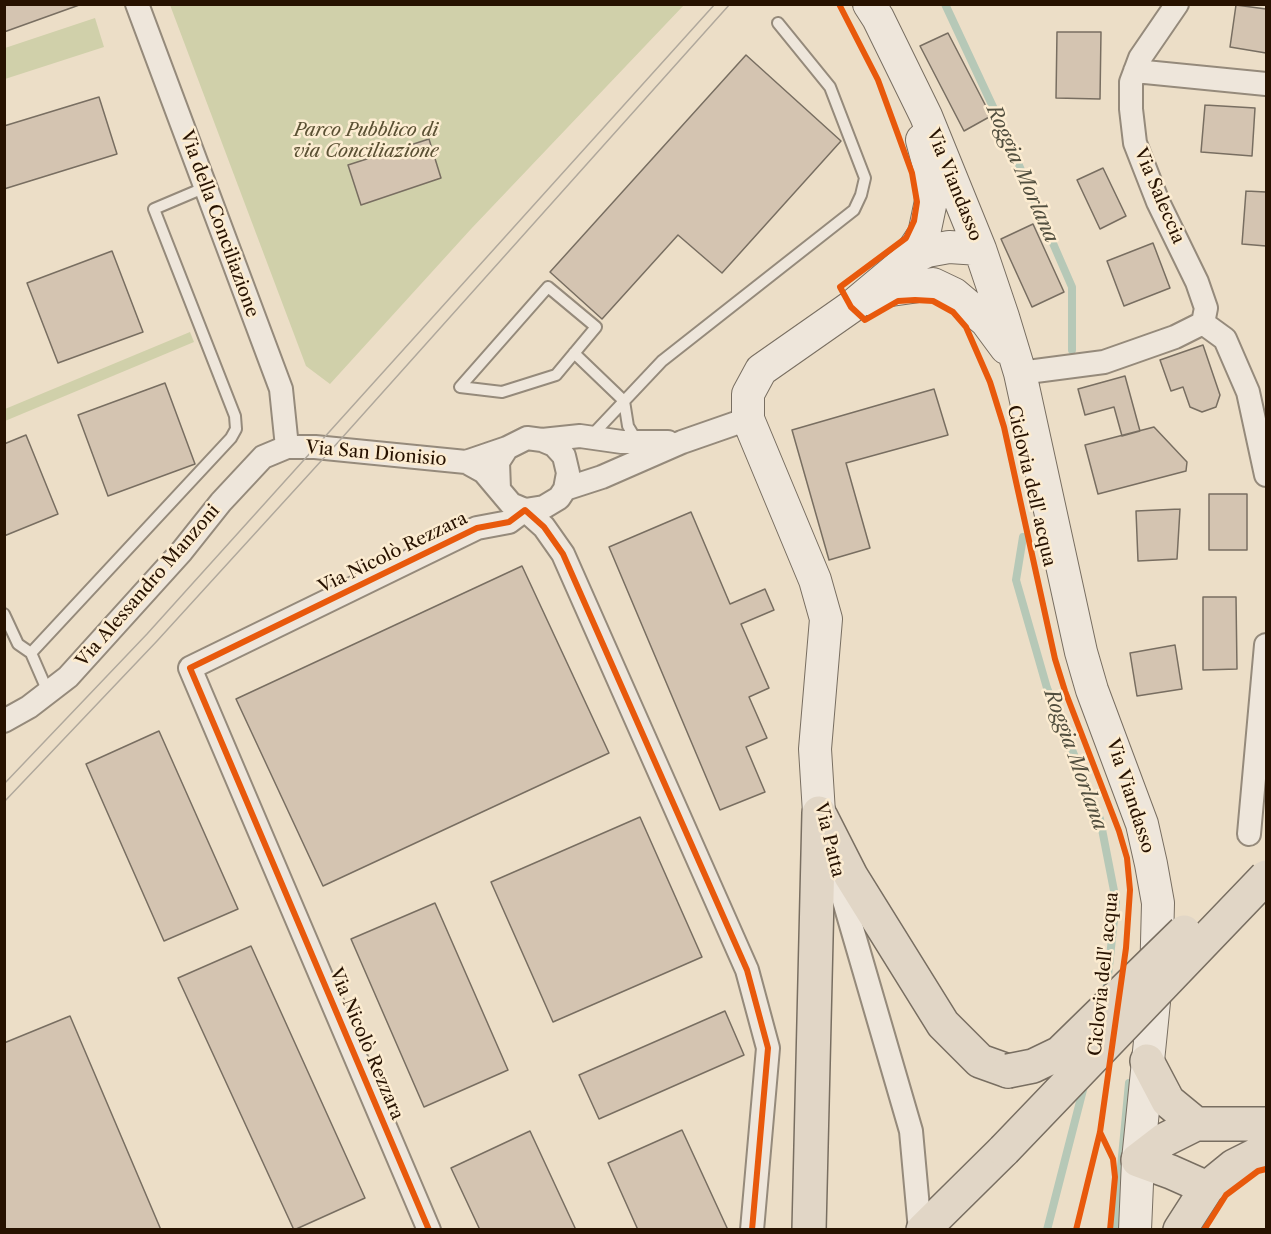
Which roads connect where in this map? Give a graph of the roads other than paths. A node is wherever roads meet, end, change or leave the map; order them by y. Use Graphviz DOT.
graph roads {
  1 [pos="137,4"];
  2 [pos="869,4"];
  3 [pos="1177,4"];
  4 [pos="778,23"];
  5 [pos="904,70"];
  6 [pos="1135,71"];
  7 [pos="1266,84"];
  8 [pos="206,187"];
  9 [pos="980,249"];
  10 [pos="906,261"];
  11 [pos="933,284"];
  12 [pos="850,307"];
  13 [pos="1203,323"];
  14 [pos="574,353"];
  15 [pos="1020,373"];
  16 [pos="624,407"];
  17 [pos="748,419"];
  18 [pos="580,436"];
  19 [pos="542,440"];
  20 [pos="682,442"];
  21 [pos="647,444"];
  22 [pos="286,447"];
  23 [pos="507,448"];
  24 [pos="619,456"];
  25 [pos="466,462"];
  26 [pos="1266,475"];
  27 [pos="501,493"];
  28 [pos="562,494"];
  29 [pos="525,510"];
  30 [pos="477,528"];
  31 [pos="563,554"];
  32 [pos="4,614"];
  33 [pos="1266,645"];
  34 [pos="31,653"];
  35 [pos="48,692"];
  36 [pos="5,719"];
  37 [pos="819,813"];
  38 [pos="1258,842"];
  39 [pos="1266,876"];
  40 [pos="1266,910"];
  41 [pos="1147,1061"];
  42 [pos="1196,1124"];
  43 [pos="1266,1124"];
  44 [pos="1004,1150"];
  45 [pos="1266,1150"];
  46 [pos="1138,1160"];
  47 [pos="1207,1188"];
  48 [pos="429,1230"];
  49 [pos="752,1230"];
  50 [pos="809,1230"];
  51 [pos="922,1230"];
  52 [pos="1135,1230"];
  53 [pos="1180,1230"];
  1 -- 8 [label="street, Via della Conciliazione"];
  2 -- 5 [label="street, Via Viandasso"];
  3 -- 6 [label="street, Via Saleccia"];
  4 -- 16 [label="lane"];
  5 -- 9 [label="street, Via Viandasso"];
  5 -- 10 [label="street"];
  6 -- 7 [label="street"];
  6 -- 13 [label="street, Via Saleccia"];
  8 -- 22 [label="street, Via della Conciliazione"];
  8 -- 34 [label="lane"];
  9 -- 10 [label="street"];
  9 -- 11 [label="street"];
  9 -- 15 [label="street, Via Viandasso"];
  10 -- 12 [label="street"];
  11 -- 12 [label="street"];
  11 -- 15 [label="street"];
  12 -- 17 [label="street"];
  13 -- 15 [label="street"];
  13 -- 26 [label="street"];
  14 -- 14 [label="lane"];
  14 -- 16 [label="lane"];
  15 -- 41 [label="street, Via Viandasso"];
  16 -- 18 [label="lane"];
  16 -- 21 [label="lane"];
  16 -- 24 [label="lane"];
  17 -- 20 [label="street"];
  17 -- 37 [label="street, Via Patta"];
  18 -- 19 [label="street"];
  18 -- 24 [label="street"];
  19 -- 23 [label="street"];
  19 -- 28 [label="street"];
  20 -- 21 [label="street"];
  20 -- 24 [label="street"];
  21 -- 24 [label="street"];
  22 -- 25 [label="street, Via San Dionisio"];
  22 -- 35 [label="street, Via Alessandro Manzoni"];
  23 -- 25 [label="street, Via San Dionisio"];
  23 -- 27 [label="street"];
  24 -- 28 [label="street"];
  25 -- 27 [label="street, Via San Dionisio"];
  27 -- 29 [label="street"];
  27 -- 30 [label="street, Via Nicolò Rezzara"];
  28 -- 29 [label="street"];
  28 -- 31 [label="street"];
  29 -- 30 [label="street, Via Nicolò Rezzara"];
  29 -- 31 [label="street"];
  30 -- 48 [label="street, Via Nicolò Rezzara"];
  31 -- 49 [label="street"];
  32 -- 34 [label="lane"];
  33 -- 38 [label="street"];
  34 -- 35 [label="lane"];
  35 -- 36 [label="street, Via Alessandro Manzoni"];
  37 -- 38 [label="highway, bridge"];
  37 -- 50 [label="highway"];
  37 -- 51 [label="street, Via Patta"];
  39 -- 44 [label="highway, bridge"];
  40 -- 44 [label="highway, bridge"];
  41 -- 42 [label="highway"];
  41 -- 46 [label="street, Via Viandasso"];
  42 -- 43 [label="highway"];
  42 -- 46 [label="highway"];
  44 -- 51 [label="highway"];
  45 -- 47 [label="highway"];
  46 -- 47 [label="highway"];
  46 -- 52 [label="street, Via Viandasso"];
  47 -- 53 [label="highway"];
}
